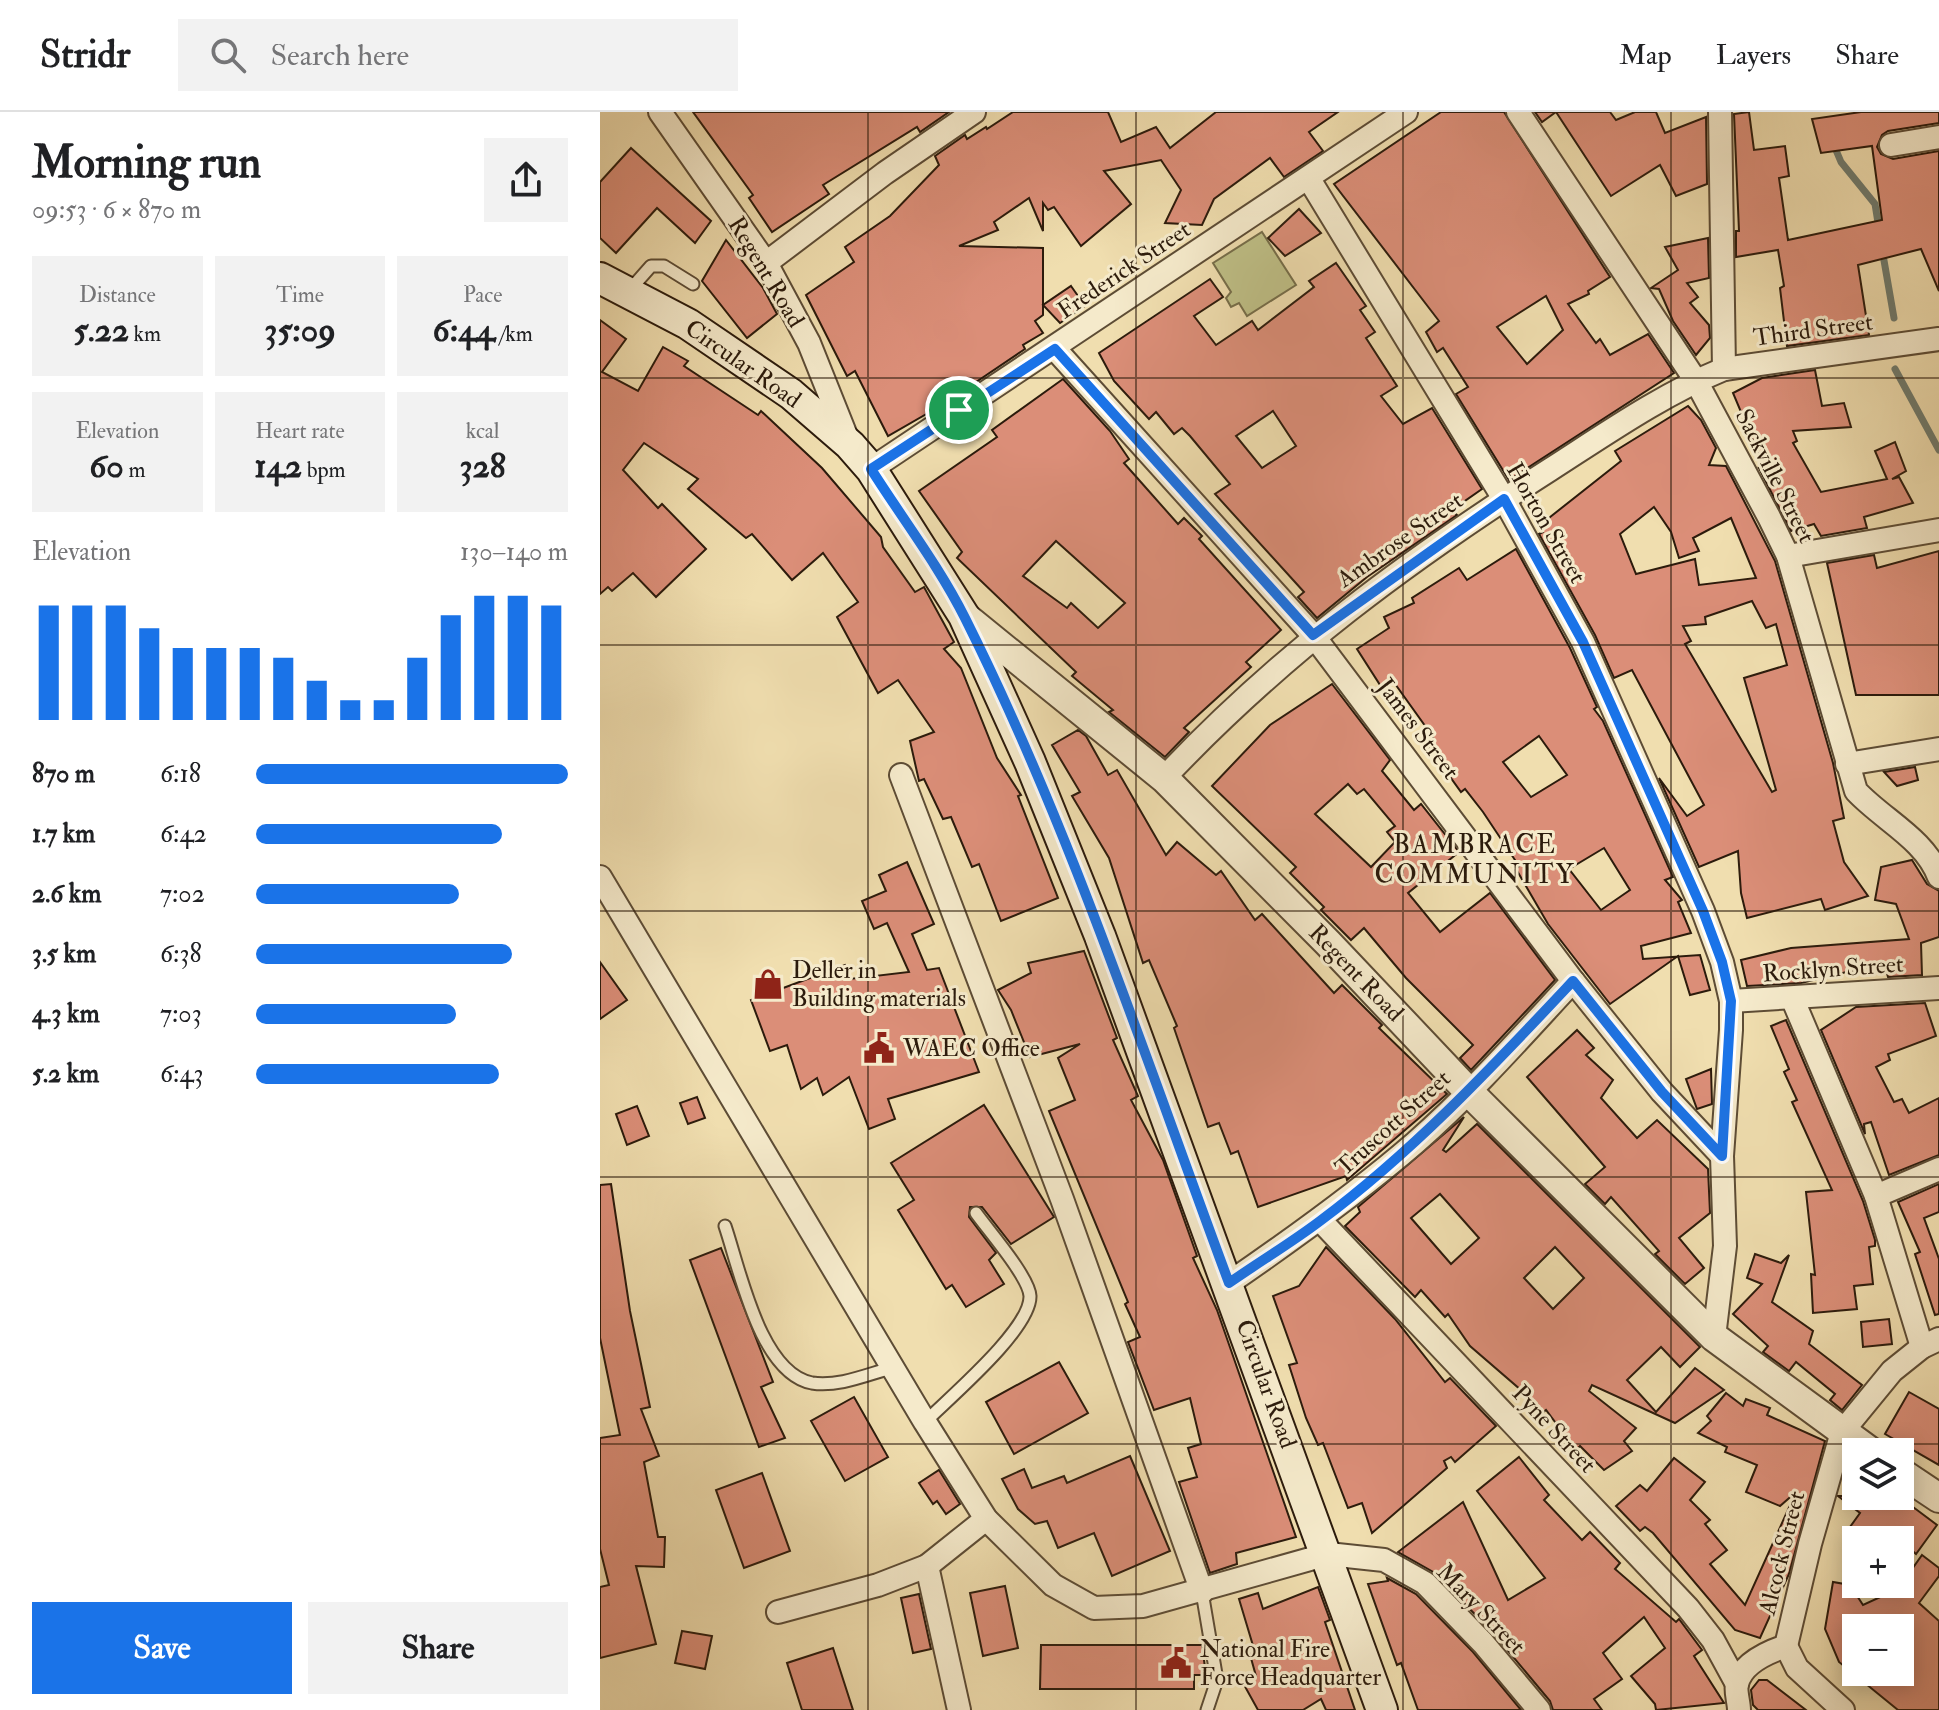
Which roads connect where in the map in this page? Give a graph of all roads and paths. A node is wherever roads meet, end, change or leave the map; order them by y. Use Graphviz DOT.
graph roads {
  1 [pos="660,112"];
  2 [pos="974,112"];
  3 [pos="1406,112"];
  4 [pos="1518,112"];
  5 [pos="1720,112"];
  6 [pos="1939,137"];
  7 [pos="1891,145"];
  8 [pos="1309,179"];
  9 [pos="766,263"];
  10 [pos="600,278"];
  11 [pos="693,284"];
  12 [pos="628,292"];
  13 [pos="1939,339"];
  14 [pos="1055,349"];
  15 [pos="1724,369"];
  16 [pos="1696,381"];
  17 [pos="850,445"];
  18 [pos="871,469"];
  19 [pos="1504,499"];
  20 [pos="1939,530"];
  21 [pos="1788,556"];
  22 [pos="964,616"];
  23 [pos="1313,635"];
  24 [pos="1939,749"];
  25 [pos="1847,764"];
  26 [pos="901,775"];
  27 [pos="1164,778"];
  28 [pos="600,877"];
  29 [pos="1939,877"];
  30 [pos="1573,981"];
  31 [pos="1939,988"];
  32 [pos="1793,1000"];
  33 [pos="1731,1001"];
  34 [pos="1469,1092"];
  35 [pos="1722,1156"];
  36 [pos="1939,1169"];
  37 [pos="1876,1196"];
  38 [pos="976,1213"];
  39 [pos="1321,1221"];
  40 [pos="725,1226"];
  41 [pos="1229,1283"];
  42 [pos="1714,1337"];
  43 [pos="1930,1343"];
  44 [pos="891,1368"];
  45 [pos="925,1422"];
  46 [pos="1842,1432"];
  47 [pos="1851,1438"];
  48 [pos="1914,1481"];
  49 [pos="1939,1498"];
  50 [pos="986,1519"];
  51 [pos="1328,1554"];
  52 [pos="927,1566"];
  53 [pos="1202,1592"];
  54 [pos="778,1612"];
  55 [pos="1786,1646"];
  56 [pos="1737,1684"];
  57 [pos="959,1710"];
  58 [pos="1207,1710"];
  59 [pos="1382,1710"];
  60 [pos="1539,1710"];
  61 [pos="1739,1710"];
  62 [pos="1843,1710"];
  1 -- 9 [label="street, Regent Road"];
  2 -- 9 [label="street"];
  3 -- 8 [label="street, Frederick Street"];
  4 -- 16 [label="street, Sackville Street"];
  5 -- 15 [label="street"];
  6 -- 7 [label="street"];
  8 -- 14 [label="street, Frederick Street"];
  8 -- 19 [label="street, Horton Street"];
  9 -- 17 [label="street, Regent Road"];
  10 -- 12 [label="main road, Circular Road"];
  11 -- 12 [label="lane"];
  12 -- 17 [label="main road, Circular Road"];
  13 -- 15 [label="street, Third Street"];
  14 -- 18 [label="street, Frederick Street"];
  14 -- 23 [label="street, James Street"];
  15 -- 16 [label="street, Third Street"];
  16 -- 19 [label="street, Ambrose Street"];
  16 -- 21 [label="street, Sackville Street"];
  17 -- 18 [label="main road, Circular Road"];
  18 -- 22 [label="main road, Regent Road"];
  19 -- 23 [label="street, Ambrose Street"];
  19 -- 33 [label="street, Horton Street"];
  20 -- 21 [label="street"];
  21 -- 25 [label="street, Sackville Street"];
  22 -- 27 [label="street, Regent Road"];
  22 -- 41 [label="main road, Circular Road"];
  23 -- 27 [label="street, Ambrose Street"];
  23 -- 30 [label="street, James Street"];
  24 -- 25 [label="street"];
  25 -- 29 [label="street, Sackville Street"];
  26 -- 53 [label="street"];
  27 -- 34 [label="street, Regent Road"];
  28 -- 44 [label="street"];
  30 -- 34 [label="street, Truscott Street"];
  30 -- 35 [label="street, James Street"];
  31 -- 32 [label="street, Rocklyn Street"];
  32 -- 33 [label="street, Rocklyn Street"];
  32 -- 37 [label="street"];
  33 -- 35 [label="street"];
  34 -- 39 [label="street, Truscott Street"];
  34 -- 42 [label="street, Regent Road"];
  35 -- 42 [label="street"];
  36 -- 37 [label="street"];
  37 -- 43 [label="street"];
  38 -- 45 [label="lane"];
  39 -- 41 [label="street, Truscott Street"];
  39 -- 56 [label="street, Pyne Street"];
  40 -- 44 [label="lane"];
  41 -- 51 [label="main road, Circular Road"];
  42 -- 46 [label="street, Regent Road"];
  43 -- 46 [label="street"];
  44 -- 45 [label="street"];
  45 -- 50 [label="street"];
  46 -- 47 [label="street, Regent Road"];
  46 -- 55 [label="street, Alcock Street"];
  48 -- 49 [label="street"];
  50 -- 52 [label="street"];
  50 -- 53 [label="street"];
  51 -- 53 [label="street"];
  51 -- 59 [label="main road, Circular Road"];
  51 -- 60 [label="street, Mary Street"];
  52 -- 54 [label="street"];
  52 -- 57 [label="street"];
  53 -- 58 [label="lane"];
  55 -- 56 [label="street, Alcock Street"];
  55 -- 62 [label="street"];
  56 -- 61 [label="street"];
}
